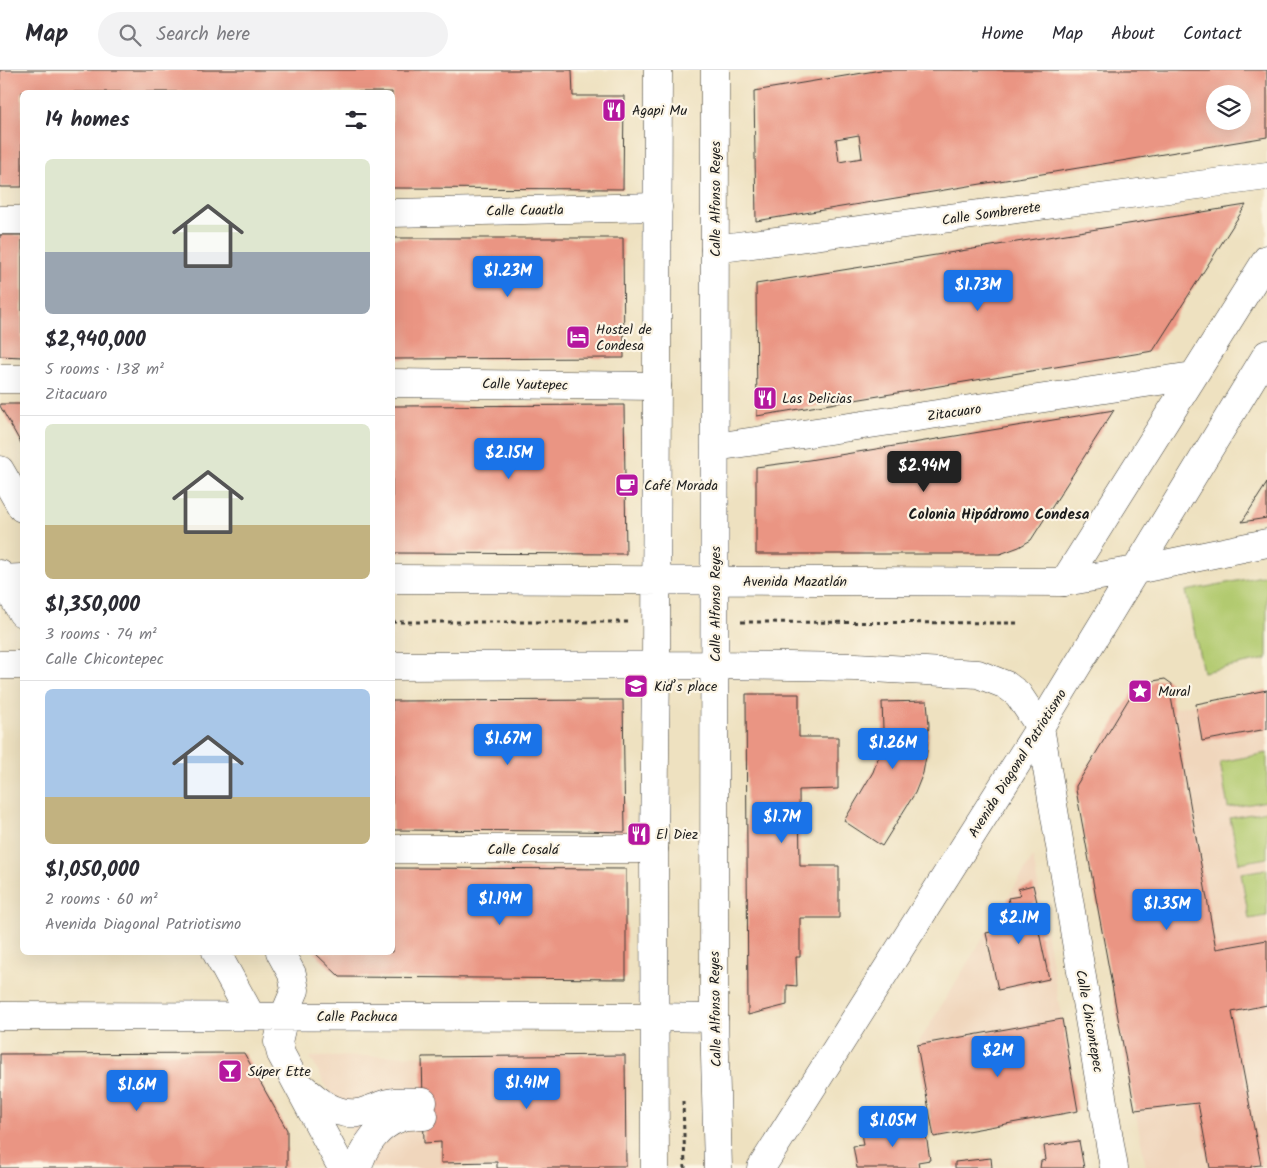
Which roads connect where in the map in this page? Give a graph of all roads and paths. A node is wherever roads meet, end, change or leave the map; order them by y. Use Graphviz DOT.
graph roads {
  1 [pos="658,70"];
  2 [pos="715,70"];
  3 [pos="1267,176"];
  4 [pos="658,207"];
  5 [pos="395,212"];
  6 [pos="0,220"];
  7 [pos="20,220"];
  8 [pos="715,250"];
  9 [pos="1267,259"];
  10 [pos="1267,354"];
  11 [pos="1193,376"];
  12 [pos="0,379"];
  13 [pos="20,379"];
  14 [pos="395,383"];
  15 [pos="657,386"];
  16 [pos="715,447"];
  17 [pos="0,470"];
  18 [pos="20,505"];
  19 [pos="1267,542"];
  20 [pos="1136,570"];
  21 [pos="6,577"];
  22 [pos="395,580"];
  23 [pos="656,581"];
  24 [pos="715,581"];
  25 [pos="1064,582"];
  26 [pos="20,609"];
  27 [pos="0,665"];
  28 [pos="20,665"];
  29 [pos="656,665"];
  30 [pos="715,665"];
  31 [pos="395,666"];
  32 [pos="1040,727"];
  33 [pos="654,848"];
  34 [pos="395,850"];
  35 [pos="218,955"];
  36 [pos="282,955"];
  37 [pos="0,1016"];
  38 [pos="252,1016"];
  39 [pos="284,1016"];
  40 [pos="654,1017"];
  41 [pos="714,1018"];
  42 [pos="295,1080"];
  43 [pos="342,1168"];
  44 [pos="358,1168"];
  45 [pos="655,1168"];
  46 [pos="718,1168"];
  47 [pos="761,1168"];
  48 [pos="1114,1168"];
  1 -- 4 [label="main road"];
  2 -- 8 [label="main road, Calle Alfonso Reyes"];
  3 -- 8 [label="main road, Calle Sombrerete"];
  4 -- 5 [label="main road, Calle Cuautla"];
  4 -- 15 [label="main road"];
  6 -- 7 [label="main road"];
  8 -- 16 [label="main road, Calle Alfonso Reyes"];
  9 -- 11 [label="main road"];
  10 -- 20 [label="main road, Avenida Diagonal Patriotismo"];
  11 -- 16 [label="main road, Zitacuaro"];
  11 -- 25 [label="main road"];
  12 -- 13 [label="main road"];
  14 -- 15 [label="main road, Calle Yautepec"];
  15 -- 23 [label="main road"];
  16 -- 24 [label="main road, Calle Alfonso Reyes"];
  17 -- 18 [label="main road"];
  19 -- 20 [label="main road, Avenida Mazatlán"];
  20 -- 25 [label="main road, Avenida Mazatlán"];
  20 -- 32 [label="main road, Avenida Diagonal Patriotismo"];
  21 -- 26 [label="main road"];
  22 -- 23 [label="main road, Avenida Mazatlán"];
  23 -- 24 [label="main road, Avenida Mazatlán"];
  23 -- 29 [label="main road"];
  24 -- 25 [label="main road, Avenida Mazatlán"];
  24 -- 30 [label="main road, Calle Alfonso Reyes"];
  27 -- 28 [label="main road"];
  29 -- 30 [label="main road"];
  29 -- 31 [label="main road"];
  29 -- 33 [label="main road"];
  30 -- 32 [label="main road"];
  30 -- 41 [label="main road, Calle Alfonso Reyes"];
  32 -- 47 [label="main road, Avenida Diagonal Patriotismo"];
  32 -- 48 [label="main road, Calle Chicontepec"];
  33 -- 34 [label="main road, Calle Cosalá"];
  33 -- 40 [label="main road"];
  35 -- 38 [label="main road"];
  36 -- 39 [label="main road"];
  37 -- 38 [label="main road, Calle Pachuca"];
  38 -- 39 [label="main road, Calle Pachuca"];
  39 -- 40 [label="main road, Calle Pachuca"];
  39 -- 42 [label="main road"];
  40 -- 41 [label="main road, Calle Pachuca"];
  40 -- 45 [label="main road"];
  41 -- 46 [label="main road, Calle Alfonso Reyes"];
  42 -- 43 [label="main road"];
  42 -- 44 [label="main road"];
}
